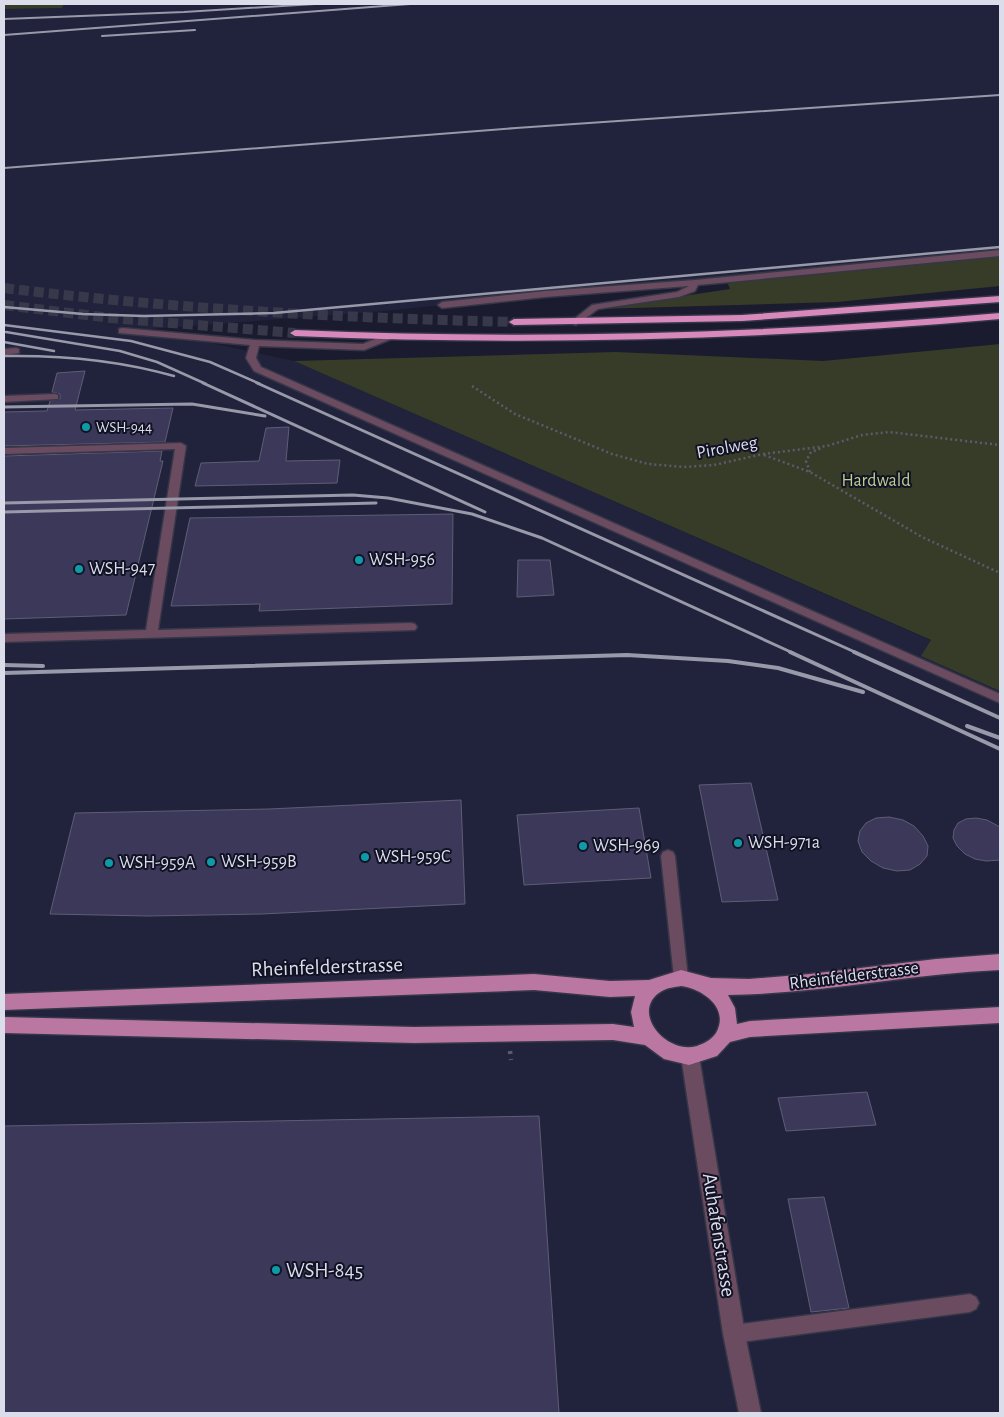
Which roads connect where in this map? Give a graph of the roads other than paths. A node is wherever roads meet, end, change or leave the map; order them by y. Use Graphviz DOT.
graph roads {
  1 [pos="1000,253"];
  2 [pos="694,283"];
  3 [pos="1000,299"];
  4 [pos="442,305"];
  5 [pos="1000,316"];
  6 [pos="514,322"];
  7 [pos="576,322"];
  8 [pos="122,331"];
  9 [pos="295,333"];
  10 [pos="388,337"];
  11 [pos="255,343"];
  12 [pos="16,351"];
  13 [pos="4,352"];
  14 [pos="55,397"];
  15 [pos="4,399"];
  16 [pos="4,451"];
  17 [pos="411,627"];
  18 [pos="151,634"];
  19 [pos="4,638"];
  20 [pos="1000,699"];
  21 [pos="668,856"];
  22 [pos="1000,962"];
  23 [pos="681,978"];
  24 [pos="708,986"];
  25 [pos="651,988"];
  26 [pos="4,1002"];
  27 [pos="1000,1015"];
  28 [pos="4,1025"];
  29 [pos="726,1035"];
  30 [pos="648,1037"];
  31 [pos="690,1056"];
  32 [pos="970,1304"];
  33 [pos="734,1334"];
  34 [pos="750,1413"];
  1 -- 2 [label="lane"];
  2 -- 4 [label="lane"];
  2 -- 7 [label="lane"];
  3 -- 7 [label="highway"];
  5 -- 10 [label="highway"];
  6 -- 7 [label="highway"];
  8 -- 11 [label="lane"];
  9 -- 10 [label="highway"];
  10 -- 11 [label="lane"];
  11 -- 20 [label="lane"];
  12 -- 13 [label="lane"];
  14 -- 15 [label="lane"];
  16 -- 18 [label="lane"];
  17 -- 18 [label="lane"];
  18 -- 19 [label="lane"];
  21 -- 23 [label="lane"];
  22 -- 24 [label="main road, Rheinfelderstrasse"];
  23 -- 24 [label="main road"];
  23 -- 25 [label="main road"];
  24 -- 29 [label="main road"];
  25 -- 26 [label="main road, Rheinfelderstrasse"];
  25 -- 30 [label="main road"];
  27 -- 29 [label="main road"];
  28 -- 30 [label="main road"];
  29 -- 31 [label="main road"];
  30 -- 31 [label="main road"];
  31 -- 33 [label="street, Auhafenstrasse"];
  32 -- 33 [label="lane"];
  33 -- 34 [label="street, Auhafenstrasse"];
}
